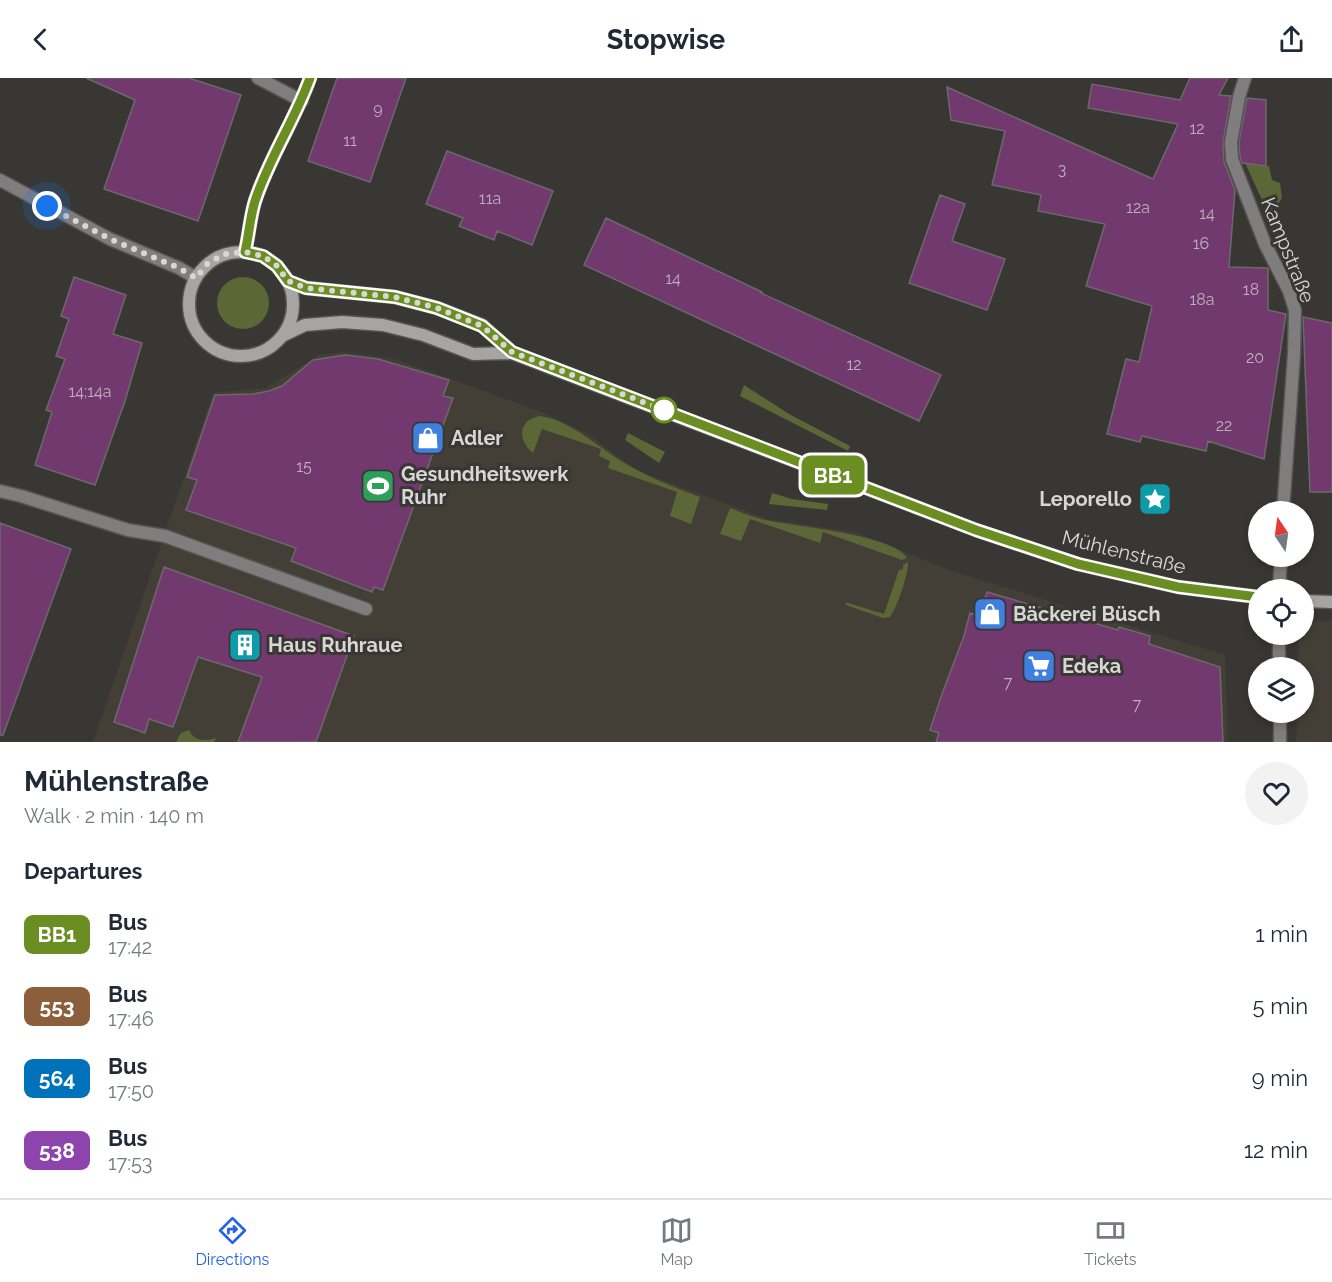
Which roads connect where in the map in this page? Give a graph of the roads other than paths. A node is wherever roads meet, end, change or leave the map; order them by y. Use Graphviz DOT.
graph roads {
  1 [pos="258,78"];
  2 [pos="310,78"];
  3 [pos="1245,78"];
  4 [pos="302,101"];
  5 [pos="0,180"];
  6 [pos="245,252"];
  7 [pos="196,278"];
  8 [pos="288,281"];
  9 [pos="282,336"];
  10 [pos="512,352"];
  11 [pos="0,491"];
  12 [pos="1284,501"];
  13 [pos="1248,596"];
  14 [pos="1314,601"];
  15 [pos="1332,602"];
  16 [pos="366,609"];
  17 [pos="1280,723"];
  18 [pos="1280,742"];
  1 -- 4 [label="street"];
  2 -- 4 [label="main road"];
  3 -- 12 [label="street, Kampstraße"];
  4 -- 6 [label="main road"];
  5 -- 7 [label="street"];
  6 -- 7 [label="main road"];
  6 -- 8 [label="main road"];
  7 -- 9 [label="main road, Mühlenstraße"];
  8 -- 9 [label="main road"];
  8 -- 10 [label="main road, Mühlenstraße"];
  9 -- 10 [label="main road, Mühlenstraße"];
  10 -- 13 [label="main road, Mühlenstraße"];
  11 -- 16 [label="street"];
  14 -- 15 [label="main road"];
  17 -- 18 [label="street"];
}
